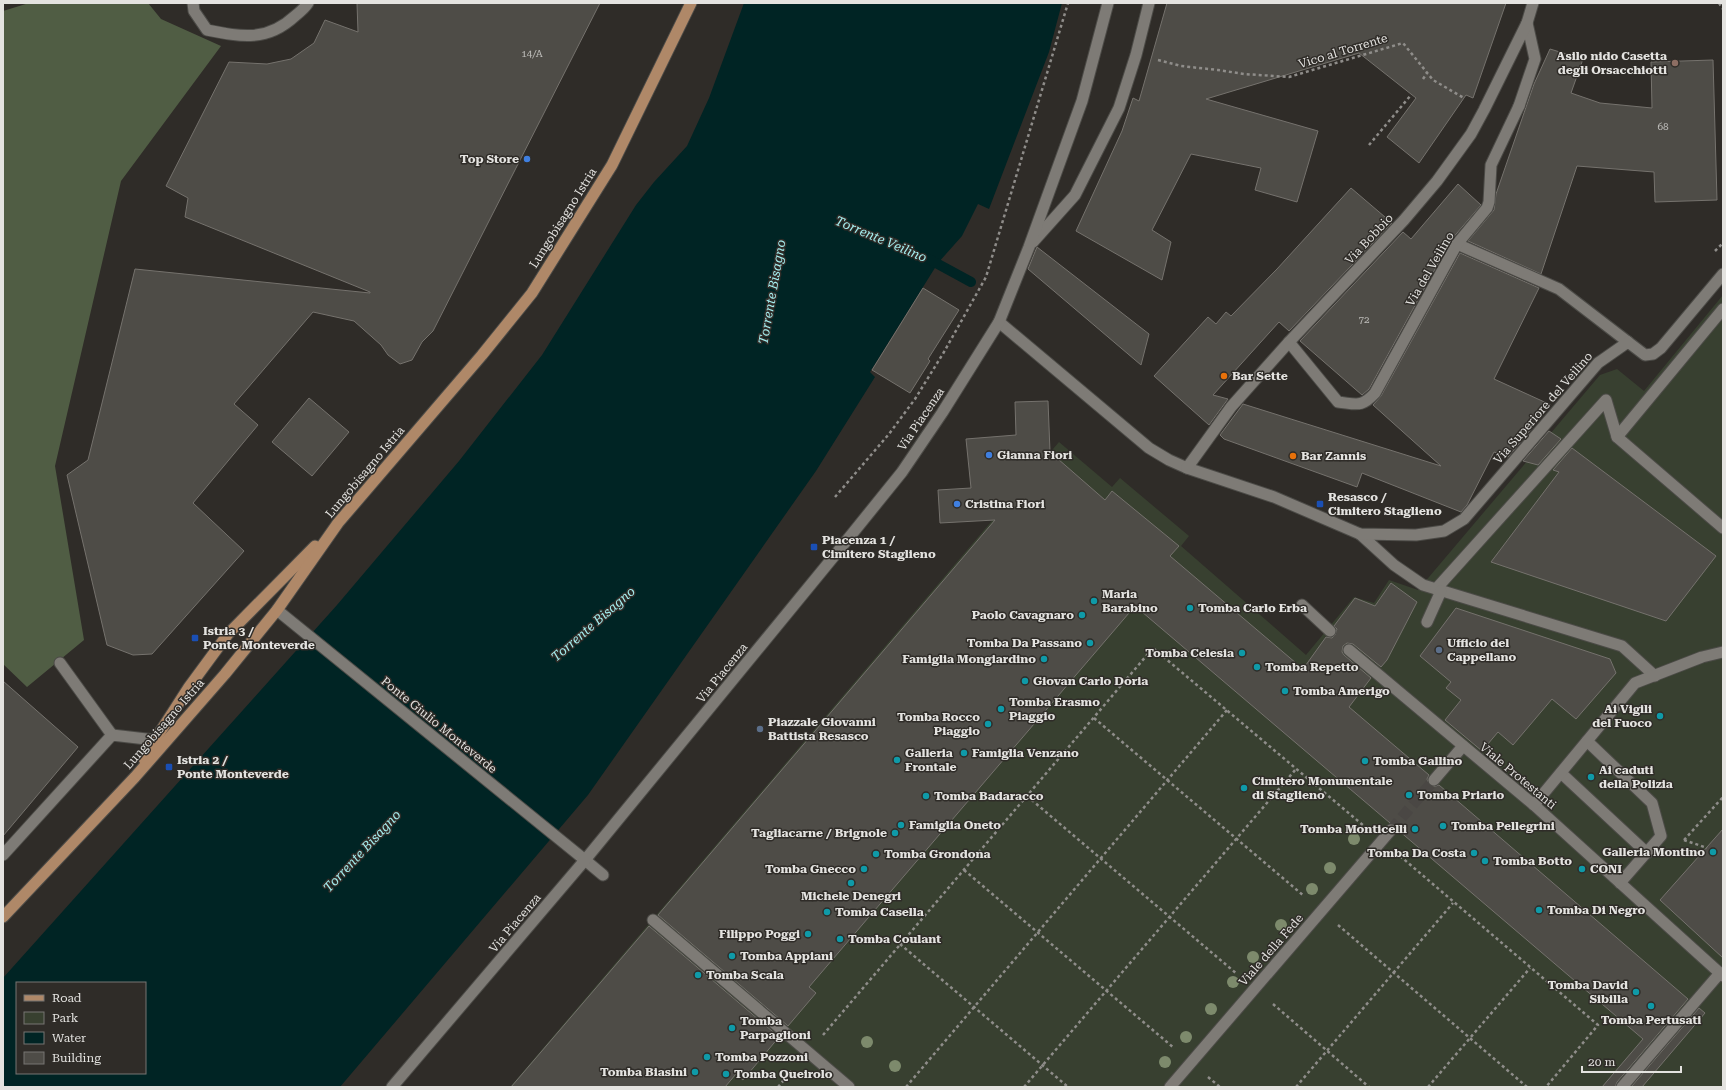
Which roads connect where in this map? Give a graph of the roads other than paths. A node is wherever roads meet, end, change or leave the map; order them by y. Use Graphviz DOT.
graph roads {
  1 [pos="193,3"];
  2 [pos="308,3"];
  3 [pos="691,3"];
  4 [pos="1108,3"];
  5 [pos="1149,3"];
  6 [pos="1533,3"];
  7 [pos="1527,23"];
  8 [pos="1457,244"];
  9 [pos="1029,247"];
  10 [pos="1723,274"];
  11 [pos="1723,309"];
  12 [pos="999,322"];
  13 [pos="1289,342"];
  14 [pos="1628,342"];
  15 [pos="1617,437"];
  16 [pos="1187,468"];
  17 [pos="338,523"];
  18 [pos="1723,528"];
  19 [pos="1360,534"];
  20 [pos="1438,590"];
  21 [pos="1302,605"];
  22 [pos="277,610"];
  23 [pos="1427,622"];
  24 [pos="1330,632"];
  25 [pos="1349,650"];
  26 [pos="1723,652"];
  27 [pos="60,663"];
  28 [pos="1655,676"];
  29 [pos="112,735"];
  30 [pos="155,740"];
  31 [pos="1587,741"];
  32 [pos="1463,746"];
  33 [pos="1561,773"];
  34 [pos="135,777"];
  35 [pos="1434,780"];
  36 [pos="1534,805"];
  37 [pos="1391,830"];
  38 [pos="1647,853"];
  39 [pos="3,855"];
  40 [pos="585,860"];
  41 [pos="603,875"];
  42 [pos="1620,883"];
  43 [pos="3,917"];
  44 [pos="654,920"];
  45 [pos="1722,973"];
  46 [pos="392,1087"];
  47 [pos="849,1087"];
  48 [pos="1170,1087"];
  49 [pos="1622,1087"];
  1 -- 2 [label="street"];
  3 -- 17 [label="main road, Lungobisagno Istria"];
  4 -- 9 [label="street, Via Piacenza"];
  5 -- 9 [label="street"];
  6 -- 7 [label="street, Via Bobbio"];
  7 -- 8 [label="street, Via del Veilino"];
  7 -- 13 [label="street, Via Bobbio"];
  8 -- 13 [label="street, Via del Veilino"];
  8 -- 14 [label="street"];
  9 -- 12 [label="street, Via Piacenza"];
  10 -- 14 [label="street"];
  11 -- 15 [label="street"];
  12 -- 16 [label="street"];
  12 -- 40 [label="street, Via Piacenza"];
  13 -- 16 [label="street, Via Bobbio"];
  14 -- 19 [label="street, Via Superiore del Veilino"];
  15 -- 18 [label="street"];
  15 -- 20 [label="street"];
  16 -- 19 [label="street"];
  17 -- 22 [label="main road, Lungobisagno Istria"];
  17 -- 30 [label="main road"];
  19 -- 20 [label="street"];
  20 -- 23 [label="street"];
  20 -- 28 [label="street"];
  21 -- 24 [label="street"];
  22 -- 34 [label="main road, Lungobisagno Istria"];
  22 -- 40 [label="street, Ponte Giulio Monteverde"];
  25 -- 32 [label="street, Viale Protestanti"];
  26 -- 28 [label="street"];
  27 -- 29 [label="street"];
  28 -- 31 [label="street"];
  29 -- 30 [label="street"];
  29 -- 39 [label="street"];
  30 -- 34 [label="main road"];
  31 -- 33 [label="street"];
  31 -- 38 [label="street"];
  32 -- 35 [label="street"];
  32 -- 36 [label="street, Viale Protestanti"];
  33 -- 36 [label="street"];
  33 -- 38 [label="street"];
  34 -- 43 [label="main road, Lungobisagno Istria"];
  36 -- 42 [label="street, Viale Protestanti"];
  37 -- 48 [label="street, Viale della Fede"];
  38 -- 42 [label="street"];
  40 -- 41 [label="street, Ponte Giulio Monteverde"];
  40 -- 46 [label="street, Via Piacenza"];
  42 -- 45 [label="street, Viale Protestanti"];
  44 -- 47 [label="street"];
  45 -- 49 [label="street"];
}
